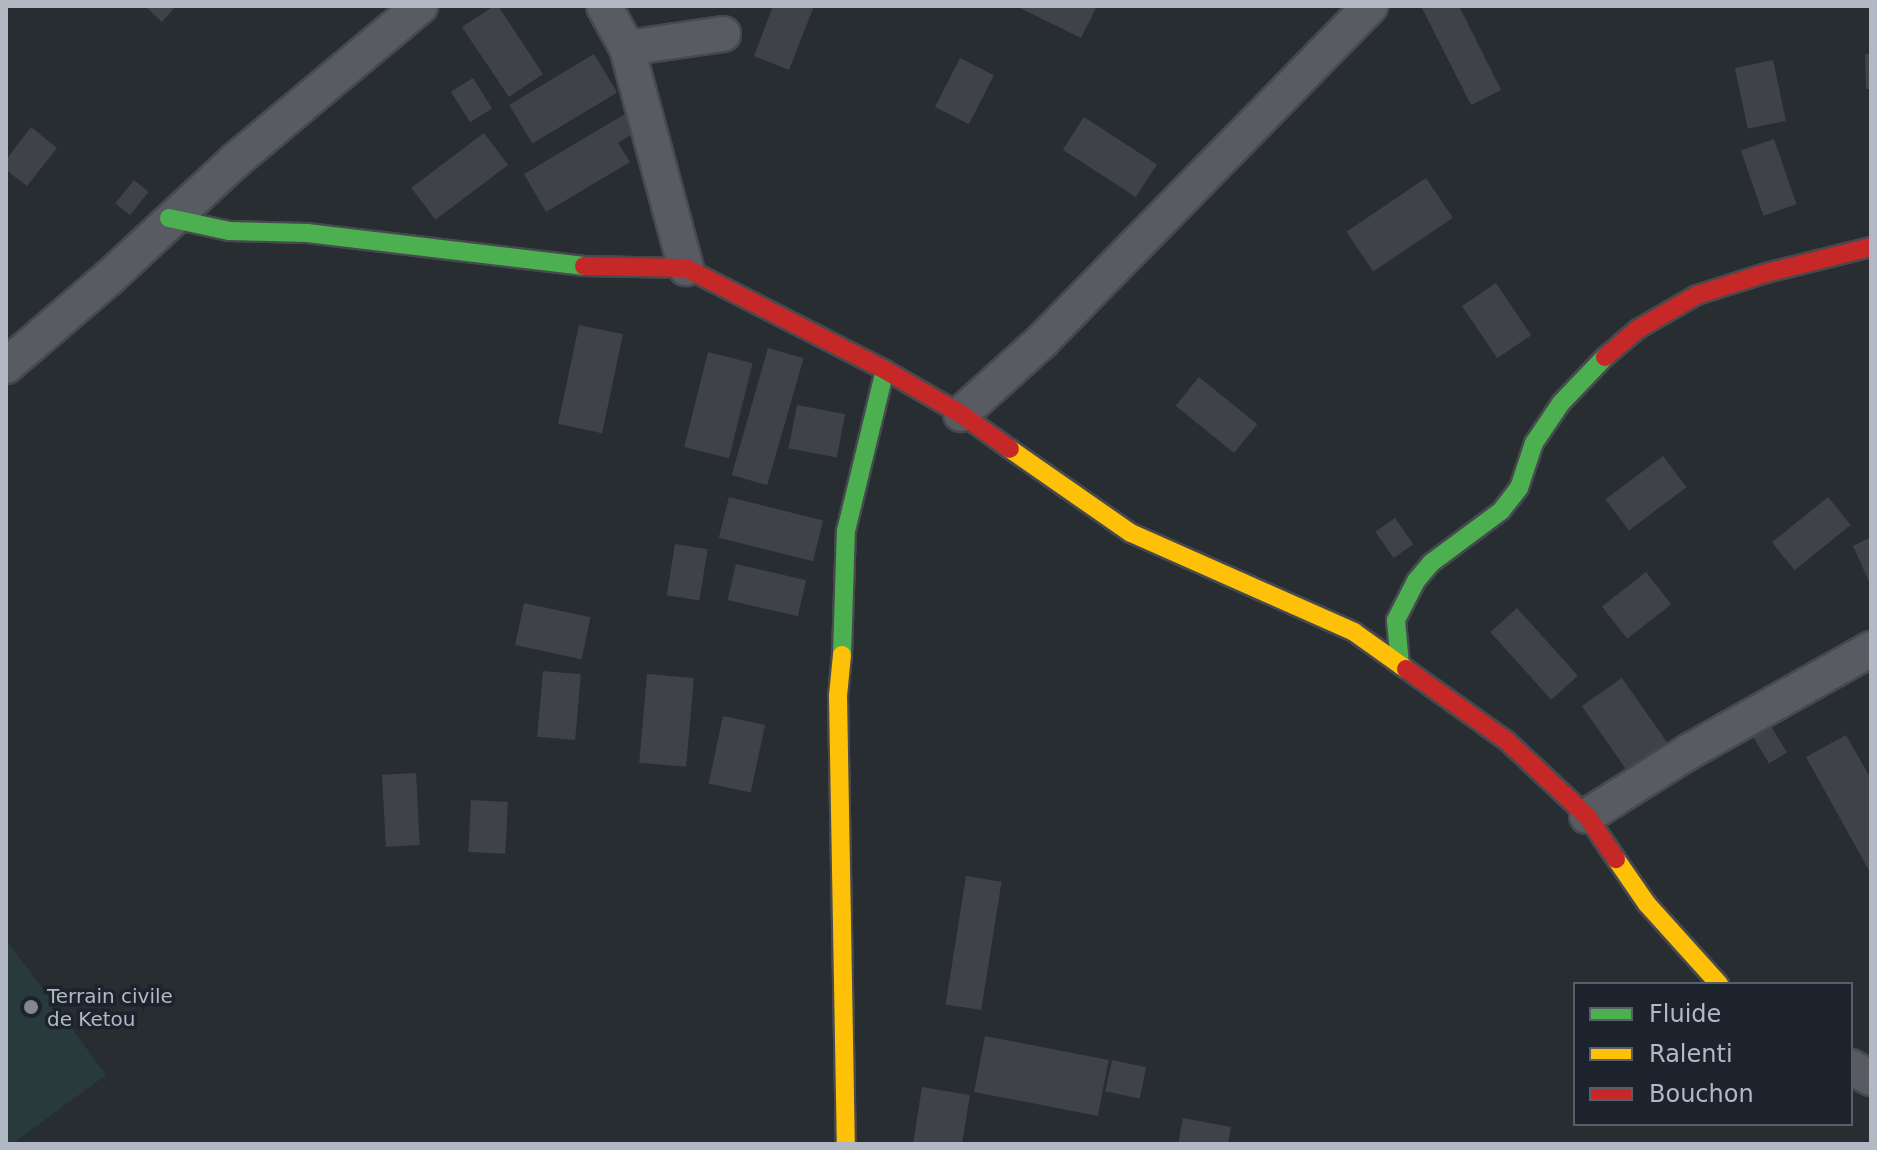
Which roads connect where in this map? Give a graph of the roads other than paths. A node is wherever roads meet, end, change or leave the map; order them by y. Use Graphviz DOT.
graph roads {
  1 [pos="420,6"];
  2 [pos="604,6"];
  3 [pos="1370,6"];
  4 [pos="723,34"];
  5 [pos="627,48"];
  6 [pos="169,218"];
  7 [pos="1871,247"];
  8 [pos="686,268"];
  9 [pos="6,366"];
  10 [pos="885,370"];
  11 [pos="961,414"];
  12 [pos="1396,620"];
  13 [pos="1354,632"];
  14 [pos="1871,649"];
  15 [pos="1400,665"];
  16 [pos="1587,816"];
  17 [pos="1717,982"];
  18 [pos="1853,1068"];
  19 [pos="1871,1078"];
  20 [pos="846,1144"];
  1 -- 6 [label="street"];
  2 -- 5 [label="street"];
  3 -- 11 [label="street"];
  4 -- 5 [label="street"];
  5 -- 8 [label="street"];
  6 -- 8 [label="street"];
  6 -- 9 [label="street"];
  7 -- 12 [label="street"];
  8 -- 10 [label="street"];
  10 -- 11 [label="street"];
  10 -- 20 [label="street"];
  11 -- 13 [label="street"];
  12 -- 13 [label="street"];
  12 -- 15 [label="street"];
  13 -- 15 [label="street"];
  14 -- 16 [label="street"];
  15 -- 16 [label="street"];
  16 -- 17 [label="street"];
  18 -- 19 [label="street"];
}
